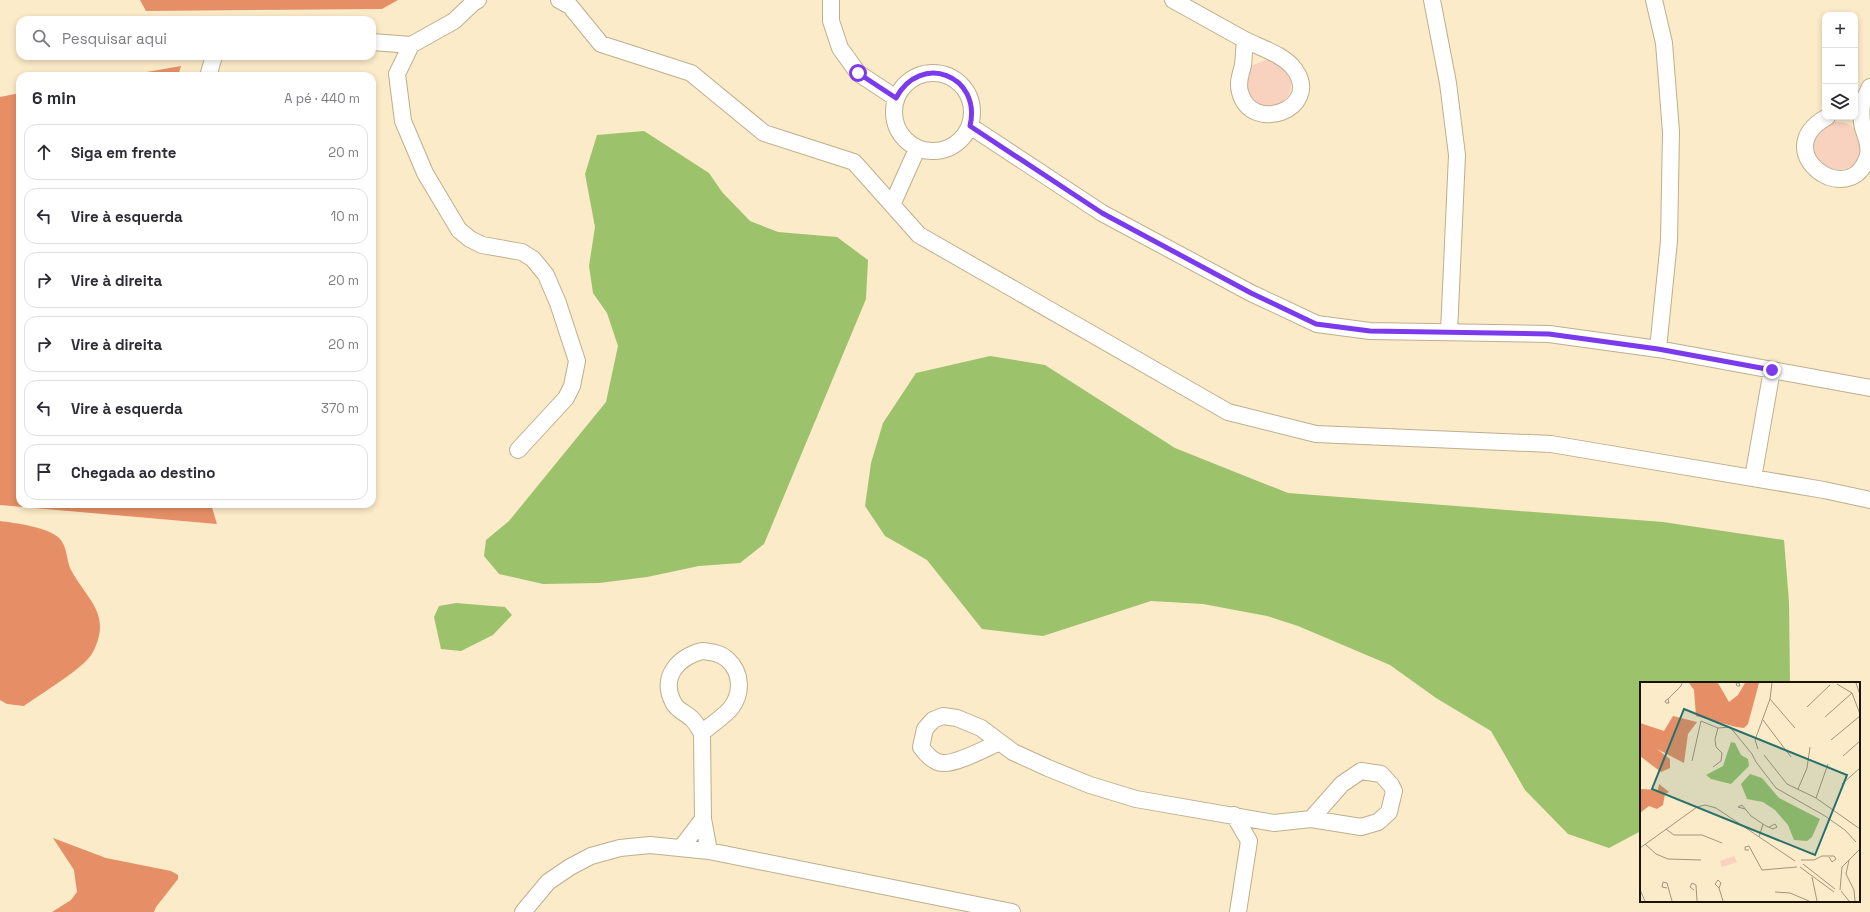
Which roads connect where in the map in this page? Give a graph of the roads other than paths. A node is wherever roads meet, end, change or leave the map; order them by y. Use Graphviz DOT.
graph roads {
  1 [pos="478,0"];
  2 [pos="559,0"];
  3 [pos="830,0"];
  4 [pos="1173,0"];
  5 [pos="1432,0"];
  6 [pos="1654,0"];
  7 [pos="1245,40"];
  8 [pos="376,42"];
  9 [pos="411,45"];
  10 [pos="213,60"];
  11 [pos="209,72"];
  12 [pos="1870,87"];
  13 [pos="896,98"];
  14 [pos="1858,106"];
  15 [pos="1822,120"];
  16 [pos="970,126"];
  17 [pos="917,149"];
  18 [pos="892,205"];
  19 [pos="1450,332"];
  20 [pos="1658,349"];
  21 [pos="1772,370"];
  22 [pos="1870,388"];
  23 [pos="518,450"];
  24 [pos="1753,478"];
  25 [pos="1870,500"];
  26 [pos="702,733"];
  27 [pos="1000,742"];
  28 [pos="1234,815"];
  29 [pos="703,820"];
  30 [pos="1311,820"];
  31 [pos="1274,823"];
  32 [pos="1249,841"];
  33 [pos="681,848"];
  34 [pos="709,851"];
  35 [pos="523,912"];
  36 [pos="1012,912"];
  37 [pos="1238,912"];
  1 -- 9 [label="street"];
  2 -- 18 [label="street"];
  3 -- 13 [label="street"];
  4 -- 7 [label="street"];
  5 -- 19 [label="street"];
  6 -- 20 [label="street"];
  7 -- 7 [label="street"];
  8 -- 9 [label="street"];
  9 -- 23 [label="street"];
  10 -- 11 [label="street"];
  12 -- 14 [label="street"];
  13 -- 16 [label="street"];
  13 -- 17 [label="street"];
  14 -- 15 [label="street"];
  16 -- 17 [label="street"];
  16 -- 19 [label="street"];
  17 -- 18 [label="street"];
  18 -- 24 [label="street"];
  19 -- 20 [label="street"];
  20 -- 21 [label="street"];
  21 -- 22 [label="street"];
  21 -- 24 [label="street"];
  24 -- 25 [label="street"];
  26 -- 26 [label="street"];
  26 -- 29 [label="street"];
  27 -- 28 [label="street"];
  28 -- 31 [label="street"];
  28 -- 32 [label="street"];
  29 -- 33 [label="street"];
  29 -- 34 [label="street"];
  30 -- 30 [label="street"];
  30 -- 31 [label="street"];
  31 -- 32 [label="street"];
  32 -- 37 [label="street"];
  33 -- 34 [label="street"];
  33 -- 35 [label="street"];
  34 -- 36 [label="street"];
}
